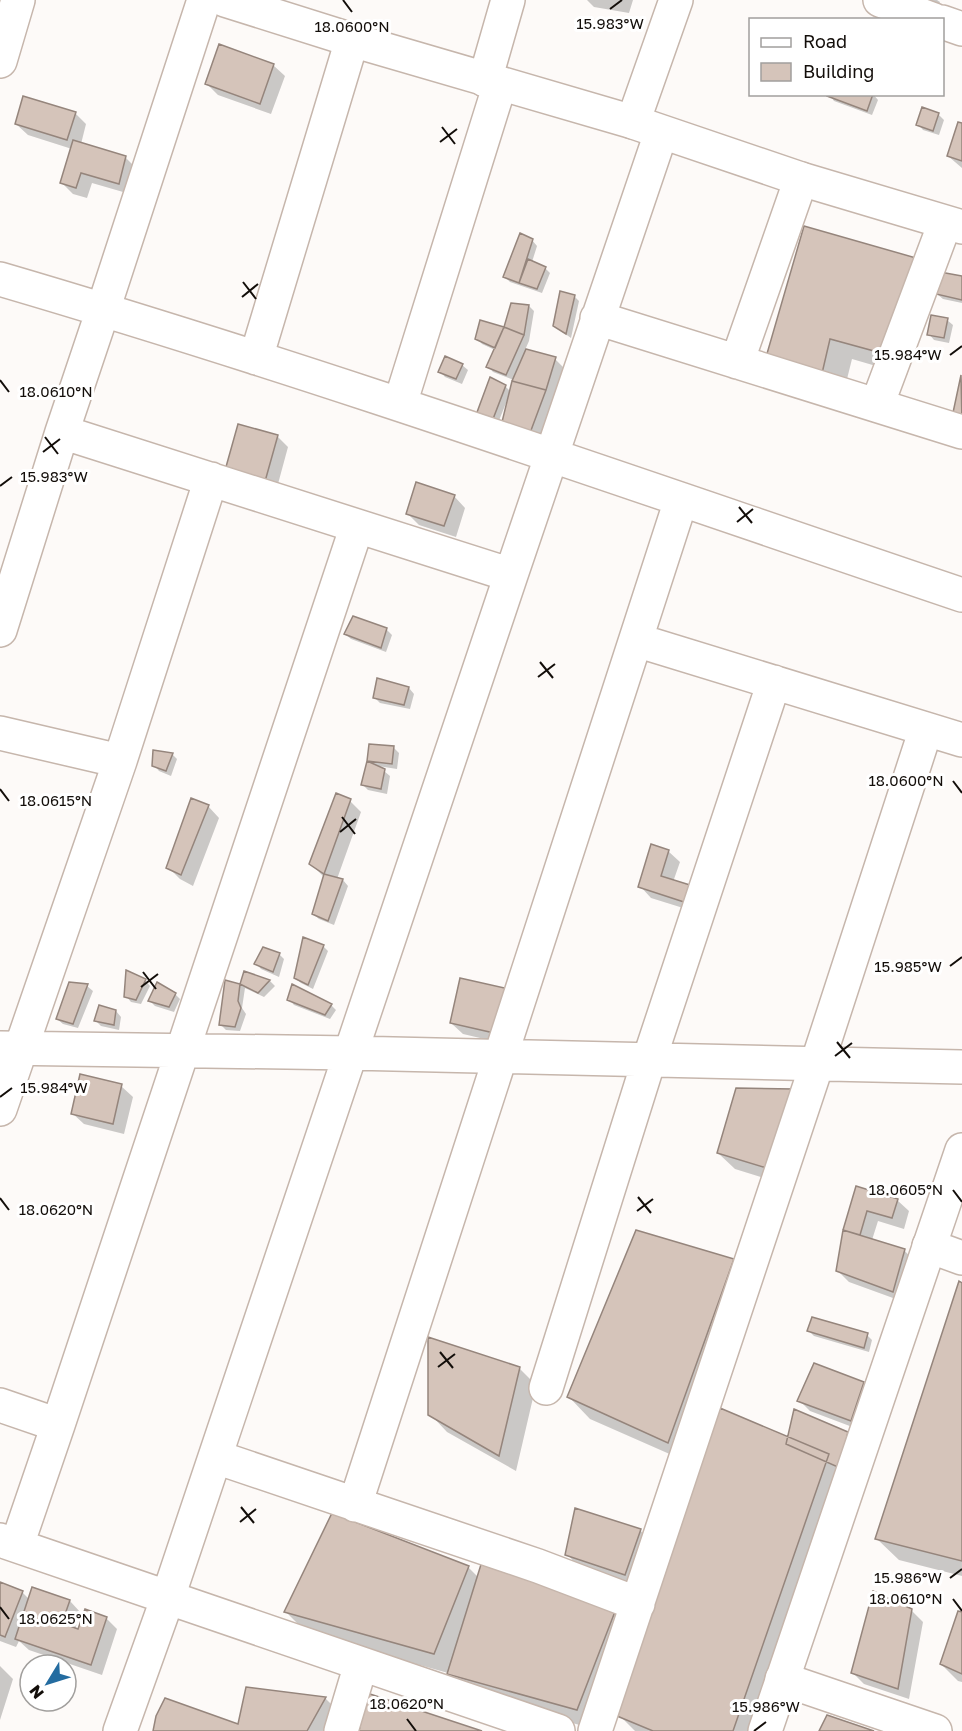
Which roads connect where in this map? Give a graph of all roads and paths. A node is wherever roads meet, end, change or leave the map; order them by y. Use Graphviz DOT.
graph roads {
  1 [pos="18,0"];
  2 [pos="204,0"];
  3 [pos="225,0"];
  4 [pos="508,0"];
  5 [pos="676,0"];
  6 [pos="880,0"];
  7 [pos="929,18"];
  8 [pos="944,23"];
  9 [pos="962,29"];
  10 [pos="352,40"];
  11 [pos="0,61"];
  12 [pos="492,82"];
  13 [pos="647,128"];
  14 [pos="801,179"];
  15 [pos="953,225"];
  16 [pos="0,279"];
  17 [pos="103,310"];
  18 [pos="597,318"];
  19 [pos="256,358"];
  20 [pos="737,362"];
  21 [pos="400,404"];
  22 [pos="877,405"];
  23 [pos="62,432"];
  24 [pos="962,432"];
  25 [pos="552,457"];
  26 [pos="211,479"];
  27 [pos="681,500"];
  28 [pos="357,526"];
  29 [pos="511,575"];
  30 [pos="962,595"];
  31 [pos="0,630"];
  32 [pos="636,640"];
  33 [pos="774,682"];
  34 [pos="926,729"];
  35 [pos="0,733"];
  36 [pos="962,740"];
  37 [pos="120,761"];
  38 [pos="10,1048"];
  39 [pos="182,1050"];
  40 [pos="351,1053"];
  41 [pos="500,1056"];
  42 [pos="649,1060"];
  43 [pos="817,1064"];
  44 [pos="962,1067"];
  45 [pos="0,1109"];
  46 [pos="962,1150"];
  47 [pos="929,1246"];
  48 [pos="962,1258"];
  49 [pos="546,1388"];
  50 [pos="0,1405"];
  51 [pos="58,1425"];
  52 [pos="216,1457"];
  53 [pos="355,1505"];
  54 [pos="8,1542"];
  55 [pos="168,1598"];
  56 [pos="638,1604"];
  57 [pos="361,1664"];
  58 [pos="782,1679"];
  59 [pos="120,1731"];
  60 [pos="341,1731"];
  61 [pos="558,1731"];
  62 [pos="596,1731"];
  63 [pos="765,1731"];
  64 [pos="935,1731"];
  1 -- 11 [label="street"];
  2 -- 17 [label="street"];
  3 -- 10 [label="street"];
  4 -- 12 [label="street"];
  5 -- 13 [label="street"];
  6 -- 7 [label="street"];
  8 -- 9 [label="street"];
  10 -- 12 [label="street"];
  10 -- 19 [label="street"];
  12 -- 13 [label="street"];
  12 -- 21 [label="street"];
  13 -- 14 [label="street"];
  13 -- 18 [label="street"];
  14 -- 15 [label="street"];
  14 -- 20 [label="street"];
  15 -- 22 [label="street"];
  16 -- 17 [label="street"];
  17 -- 19 [label="street"];
  17 -- 23 [label="street"];
  18 -- 20 [label="street"];
  18 -- 25 [label="street"];
  19 -- 21 [label="street"];
  20 -- 22 [label="street"];
  21 -- 25 [label="street"];
  22 -- 24 [label="street"];
  23 -- 26 [label="street"];
  23 -- 31 [label="street"];
  25 -- 27 [label="street"];
  25 -- 29 [label="street"];
  26 -- 28 [label="street"];
  26 -- 37 [label="street"];
  27 -- 30 [label="street"];
  27 -- 32 [label="street"];
  28 -- 29 [label="street"];
  28 -- 39 [label="street"];
  29 -- 40 [label="street"];
  32 -- 33 [label="street"];
  32 -- 41 [label="street"];
  33 -- 34 [label="street"];
  33 -- 42 [label="street"];
  34 -- 36 [label="street"];
  34 -- 43 [label="street"];
  35 -- 37 [label="street"];
  37 -- 38 [label="street"];
  38 -- 39 [label="street"];
  38 -- 45 [label="street"];
  39 -- 40 [label="street"];
  39 -- 51 [label="street"];
  40 -- 41 [label="street"];
  40 -- 52 [label="street"];
  41 -- 42 [label="street"];
  41 -- 53 [label="street"];
  42 -- 43 [label="street"];
  42 -- 49 [label="street"];
  43 -- 44 [label="street"];
  43 -- 56 [label="street"];
  46 -- 47 [label="street"];
  47 -- 48 [label="street"];
  47 -- 58 [label="street"];
  50 -- 51 [label="street"];
  51 -- 54 [label="street"];
  52 -- 53 [label="street"];
  52 -- 55 [label="street"];
  53 -- 56 [label="street"];
  54 -- 55 [label="street"];
  55 -- 57 [label="street"];
  55 -- 59 [label="street"];
  56 -- 62 [label="street"];
  57 -- 60 [label="street"];
  57 -- 61 [label="street"];
  58 -- 63 [label="street"];
  58 -- 64 [label="street"];
}
